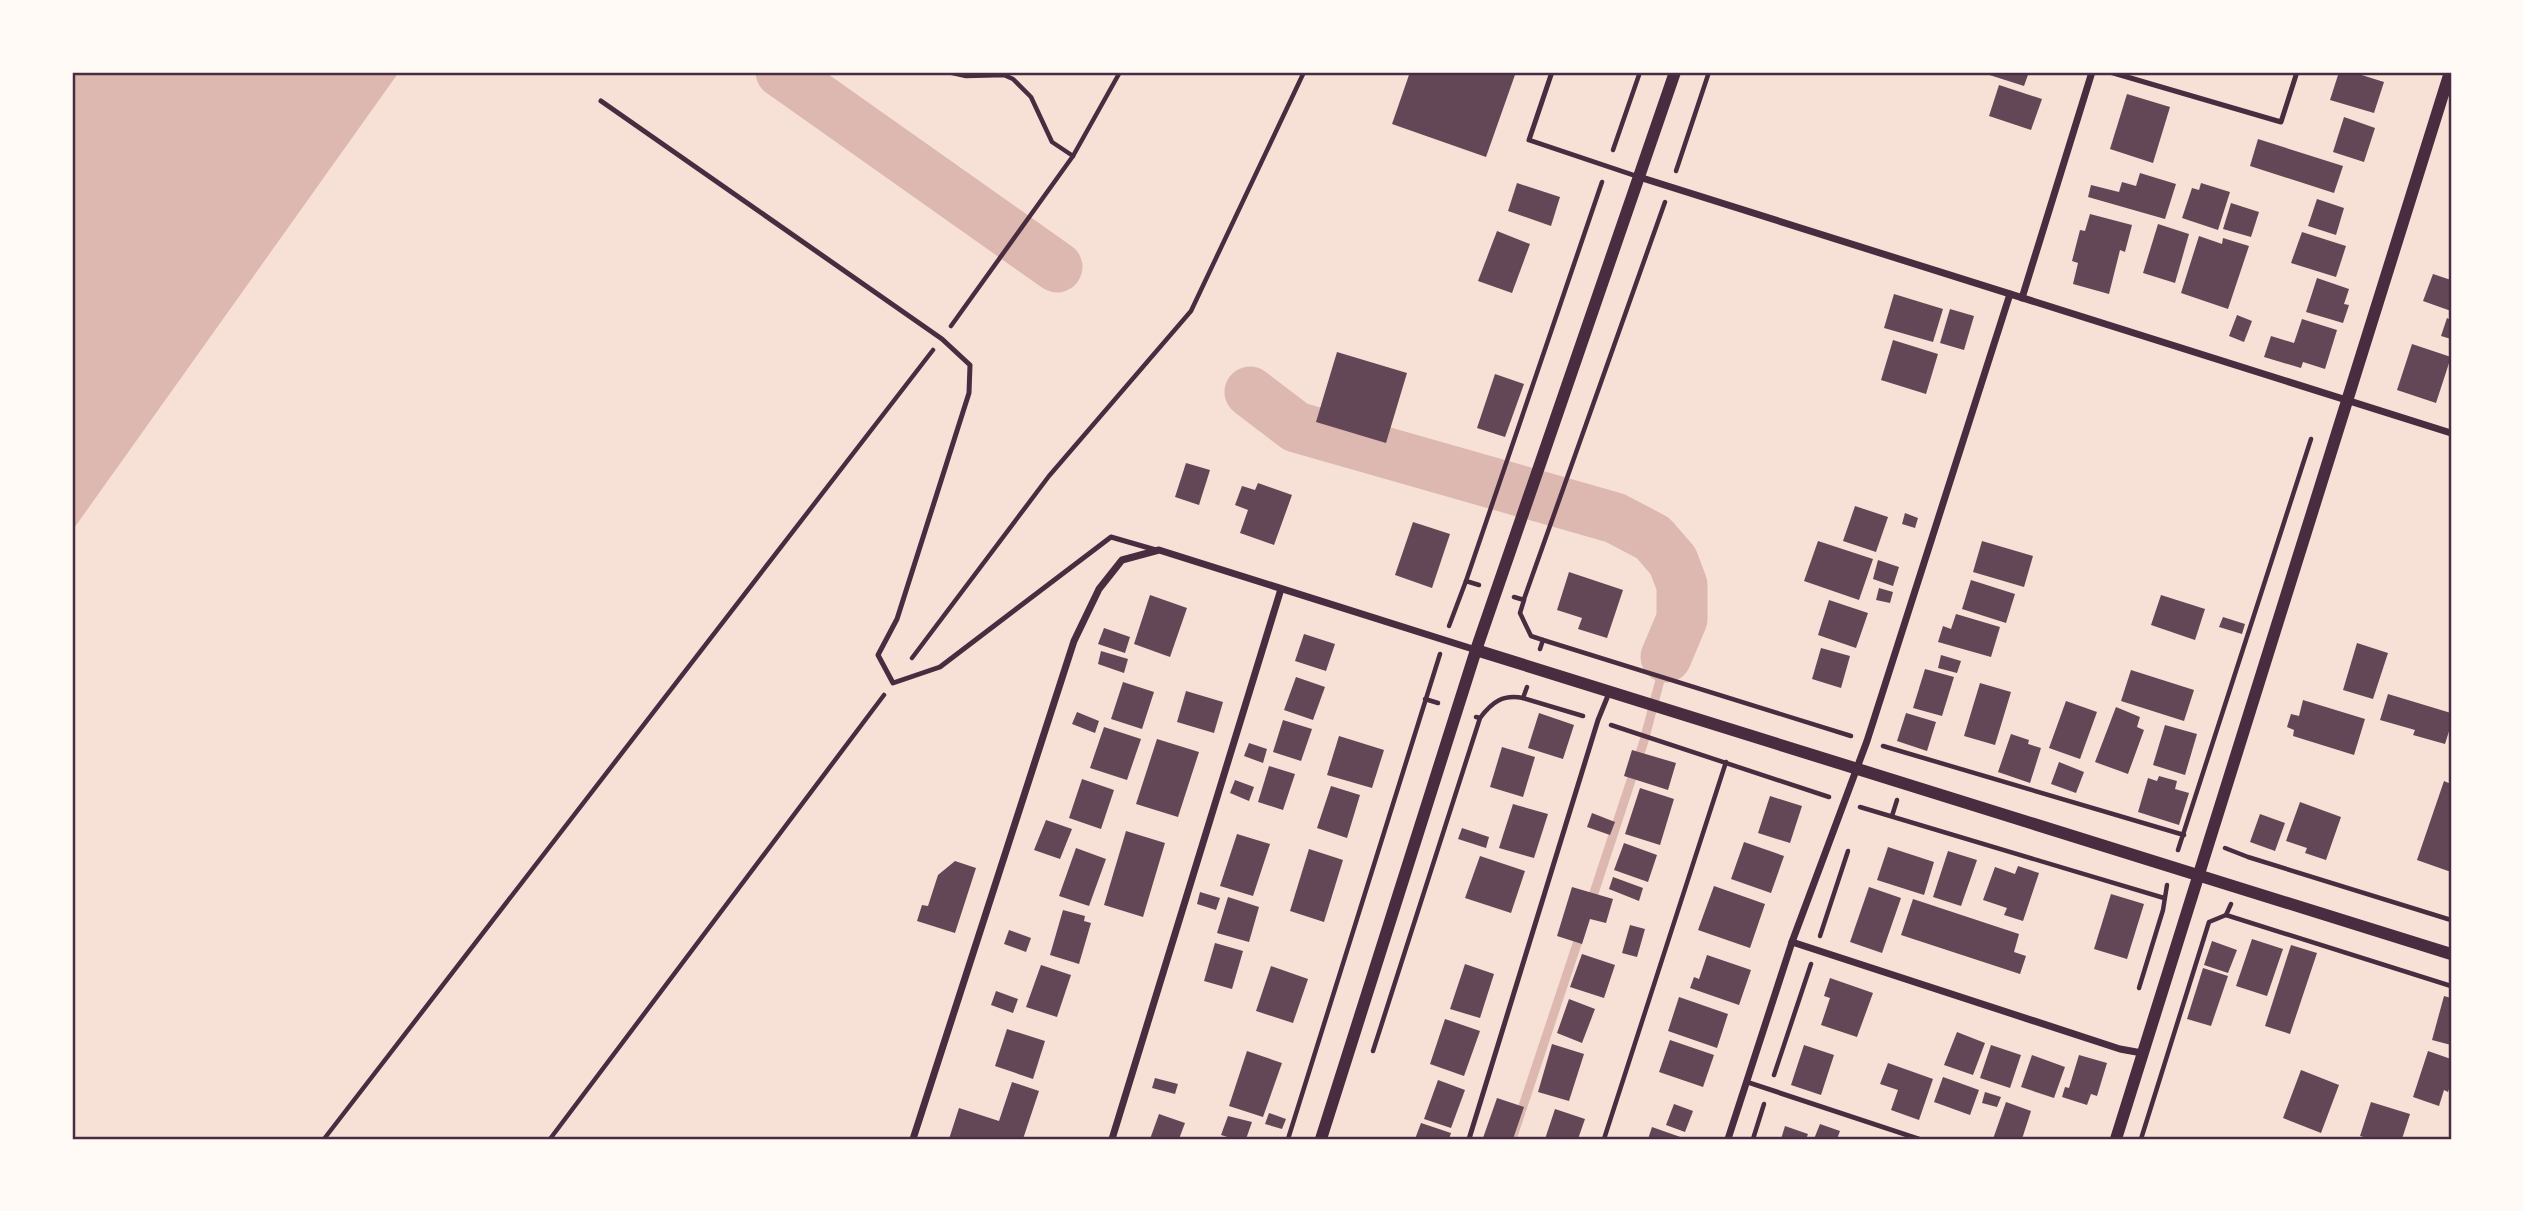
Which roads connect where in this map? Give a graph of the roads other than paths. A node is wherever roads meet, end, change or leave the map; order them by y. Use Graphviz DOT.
graph roads {
  1 [pos="1552,72"];
  2 [pos="1675,72"];
  3 [pos="2092,72"];
  4 [pos="2110,72"];
  5 [pos="2297,72"];
  6 [pos="2449,72"];
  7 [pos="601,101"];
  8 [pos="1639,177"];
  9 [pos="2010,294"];
  10 [pos="2022,298"];
  11 [pos="2345,400"];
  12 [pos="2451,433"];
  13 [pos="1159,551"];
  14 [pos="1281,589"];
  15 [pos="1476,650"];
  16 [pos="1610,691"];
  17 [pos="1855,767"];
  18 [pos="2197,876"];
  19 [pos="1792,942"];
  20 [pos="2451,954"];
  21 [pos="2142,1053"];
  22 [pos="1746,1082"];
  23 [pos="913,1139"];
  24 [pos="1112,1139"];
  25 [pos="1321,1139"];
  26 [pos="1469,1139"];
  27 [pos="1728,1139"];
  28 [pos="1919,1139"];
  29 [pos="2116,1139"];
  1 -- 8 [label="lane"];
  2 -- 8 [label="street"];
  3 -- 10 [label="street"];
  4 -- 5 [label="lane"];
  6 -- 11 [label="street"];
  7 -- 13 [label="lane"];
  8 -- 9 [label="street"];
  8 -- 15 [label="street"];
  9 -- 10 [label="street"];
  9 -- 17 [label="street"];
  10 -- 11 [label="street"];
  11 -- 12 [label="street"];
  11 -- 18 [label="street"];
  13 -- 14 [label="street"];
  13 -- 23 [label="street"];
  14 -- 15 [label="street"];
  14 -- 24 [label="street"];
  15 -- 16 [label="street"];
  15 -- 25 [label="street"];
  16 -- 17 [label="street"];
  16 -- 26 [label="lane"];
  17 -- 18 [label="street"];
  17 -- 19 [label="street"];
  18 -- 20 [label="street"];
  18 -- 21 [label="street"];
  19 -- 21 [label="street"];
  19 -- 22 [label="street"];
  21 -- 29 [label="street"];
  22 -- 27 [label="street"];
  22 -- 28 [label="lane"];
}
